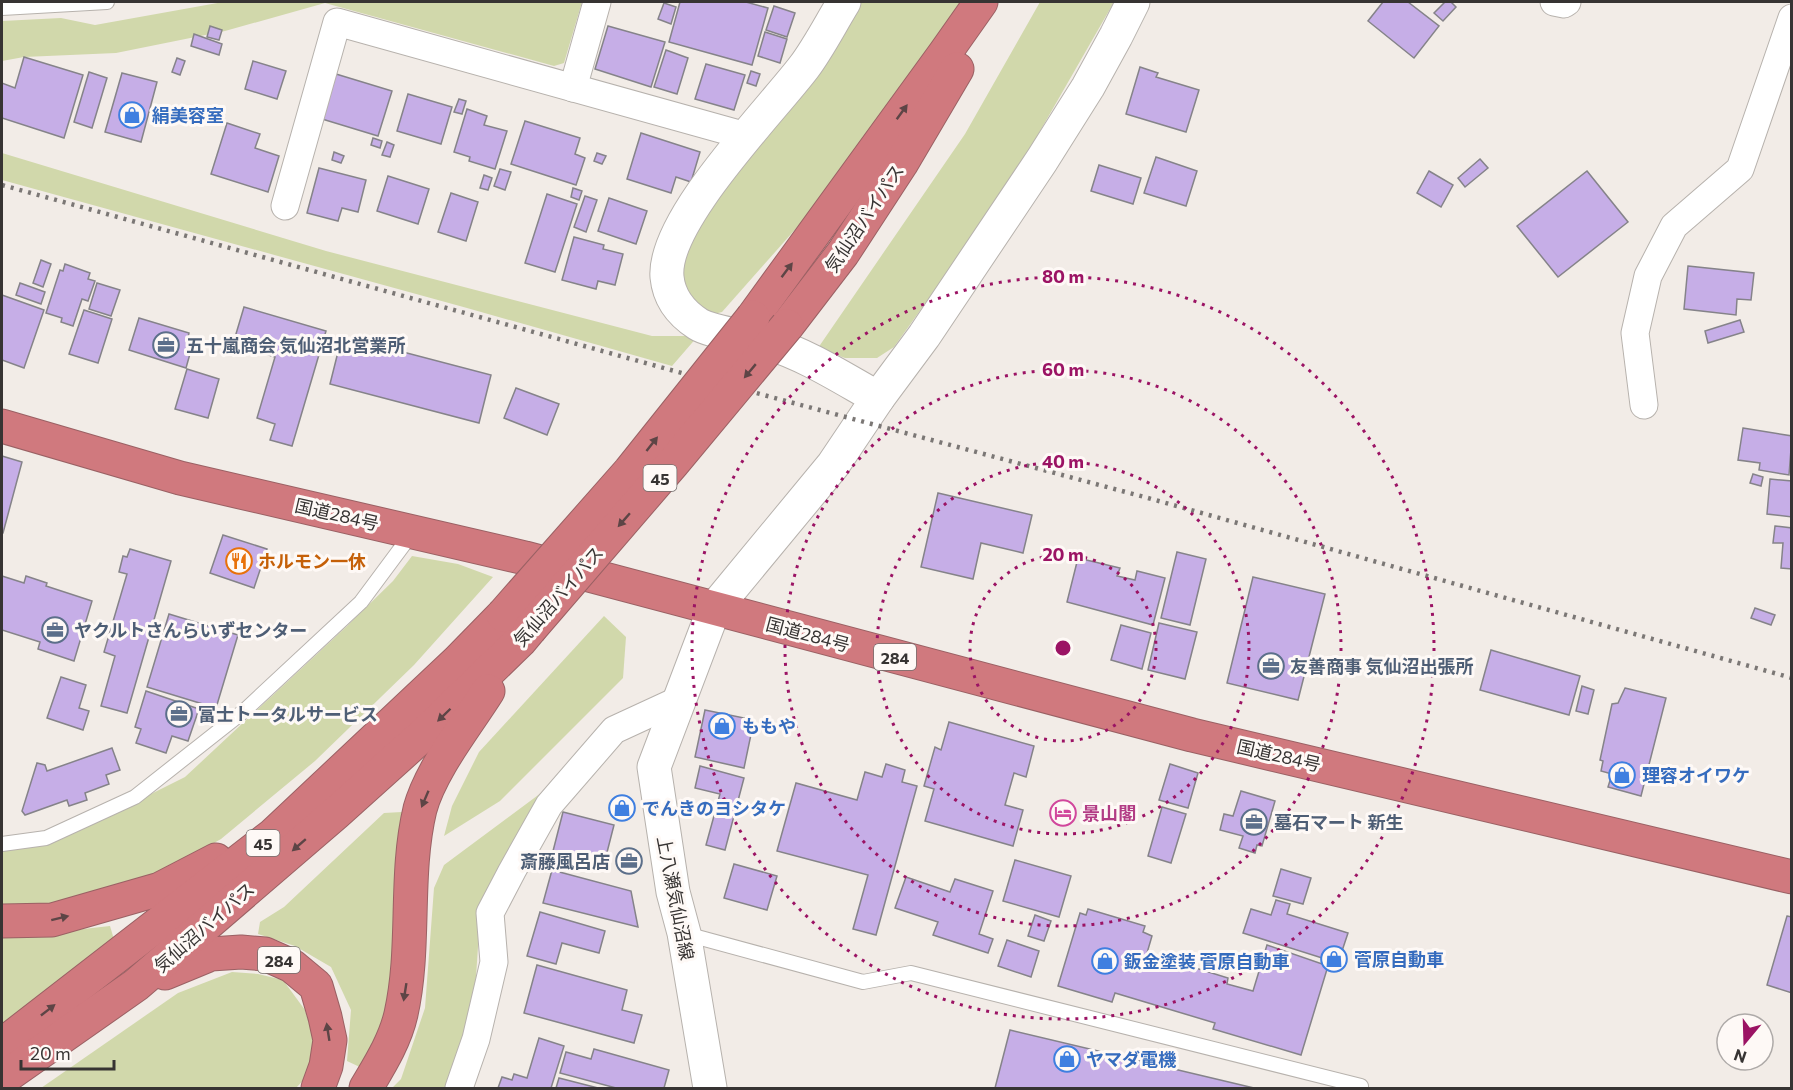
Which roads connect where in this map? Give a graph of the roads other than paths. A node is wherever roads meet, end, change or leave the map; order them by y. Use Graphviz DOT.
graph roads {
  1 [pos="107,2"];
  2 [pos="597,2"];
  3 [pos="844,2"];
  4 [pos="981,2"];
  5 [pos="994,2"];
  6 [pos="1133,2"];
  7 [pos="1554,2"];
  8 [pos="1567,2"];
  9 [pos="2,8"];
  10 [pos="1791,18"];
  11 [pos="573,88"];
  12 [pos="746,136"];
  13 [pos="285,206"];
  14 [pos="878,398"];
  15 [pos="1644,405"];
  16 [pos="2,426"];
  17 [pos="413,532"];
  18 [pos="714,609"];
  19 [pos="518,628"];
  20 [pos="458,661"];
  21 [pos="680,700"];
  22 [pos="2,844"];
  23 [pos="1791,877"];
  24 [pos="2,921"];
  25 [pos="684,933"];
  26 [pos="136,985"];
  27 [pos="2,1045"];
  28 [pos="2,1079"];
  29 [pos="1361,1086"];
  30 [pos="318,1089"];
  31 [pos="366,1089"];
  32 [pos="459,1089"];
  33 [pos="710,1089"];
  1 -- 9 [label="lane"];
  2 -- 11 [label="street"];
  3 -- 12 [label="street"];
  19 -- 4 [label="highway, 気仙沼バイパス / 45, one-way, bridge"];
  5 -- 19 [label="highway, 気仙沼バイパス / 45, one-way, bridge"];
  6 -- 14 [label="street, 上八瀬気仙沼線"];
  7 -- 8 [label="street"];
  10 -- 15 [label="street"];
  11 -- 12 [label="street"];
  11 -- 13 [label="street"];
  12 -- 14 [label="street"];
  14 -- 18 [label="street, 上八瀬気仙沼線"];
  16 -- 17 [label="highway, 国道284号 / 284"];
  17 -- 18 [label="highway, 国道284号 / 284"];
  17 -- 22 [label="lane"];
  18 -- 21 [label="street, 上八瀬気仙沼線"];
  18 -- 23 [label="highway, 国道284号 / 284"];
  19 -- 20 [label="highway, 気仙沼バイパス / 45"];
  19 -- 26 [label="highway, 気仙沼バイパス / 45, one-way"];
  19 -- 31 [label="highway, one-way"];
  24 -- 20 [label="highway, one-way"];
  27 -- 20 [label="highway, 気仙沼バイパス / 45, one-way"];
  21 -- 25 [label="street, 上八瀬気仙沼線"];
  21 -- 32 [label="street"];
  25 -- 29 [label="lane"];
  25 -- 33 [label="street, 上八瀬気仙沼線"];
  26 -- 28 [label="highway, 気仙沼バイパス / 45"];
  30 -- 26 [label="highway, 284, one-way"];
}
